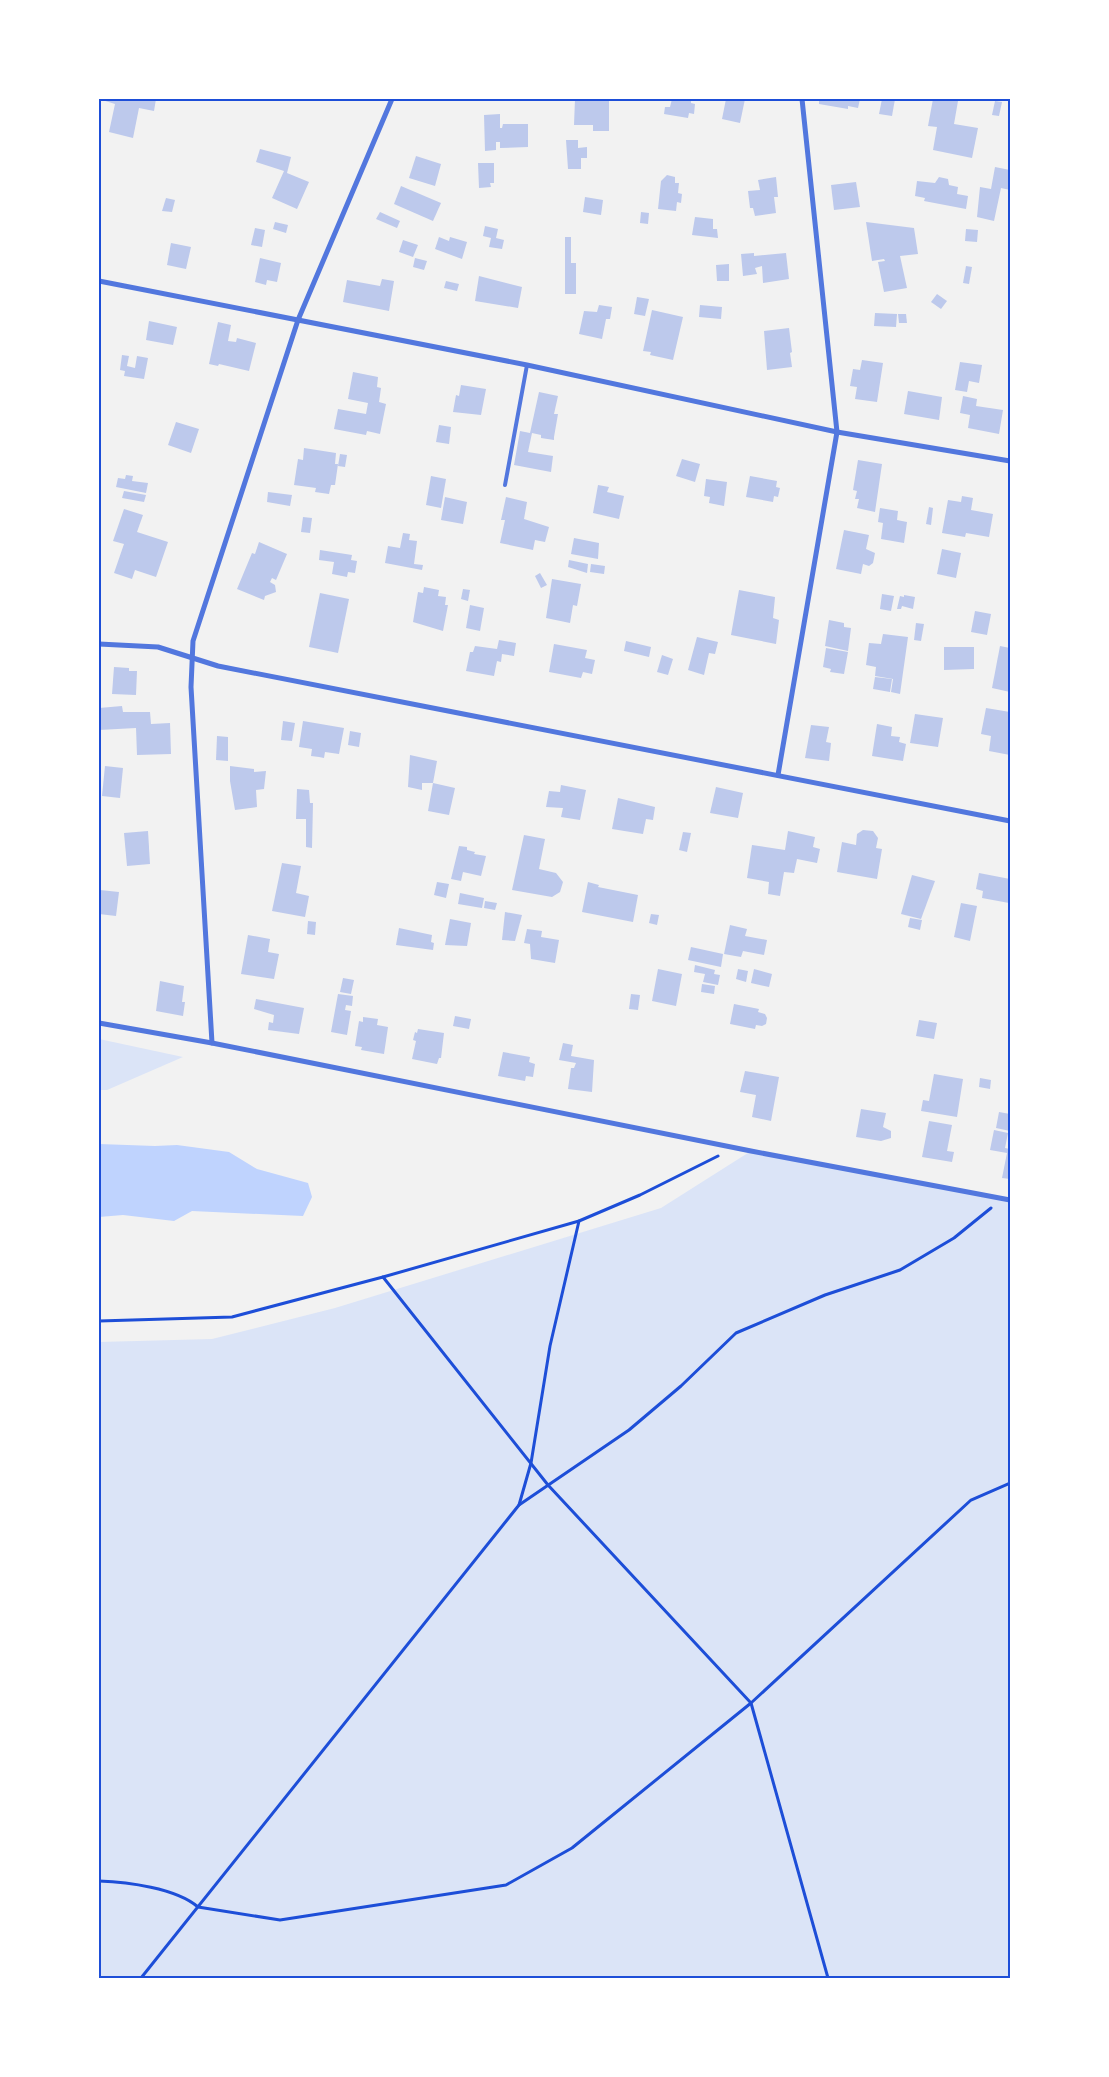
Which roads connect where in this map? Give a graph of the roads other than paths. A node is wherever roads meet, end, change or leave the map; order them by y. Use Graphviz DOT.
graph roads {
  1 [pos="392,99"];
  2 [pos="802,99"];
  3 [pos="99,281"];
  4 [pos="298,320"];
  5 [pos="527,364"];
  6 [pos="837,432"];
  7 [pos="1010,461"];
  8 [pos="505,484"];
  9 [pos="99,644"];
  10 [pos="192,657"];
  11 [pos="778,775"];
  12 [pos="1010,821"];
  13 [pos="99,1023"];
  14 [pos="212,1043"];
  15 [pos="1010,1200"];
  1 -- 4 [label="street"];
  2 -- 6 [label="street"];
  3 -- 4 [label="street"];
  4 -- 5 [label="street"];
  4 -- 10 [label="street"];
  5 -- 6 [label="street"];
  5 -- 8 [label="lane"];
  6 -- 7 [label="street"];
  6 -- 11 [label="street"];
  9 -- 10 [label="street"];
  10 -- 11 [label="street"];
  10 -- 14 [label="street"];
  11 -- 12 [label="street"];
  13 -- 14 [label="street"];
  14 -- 15 [label="street"];
}
